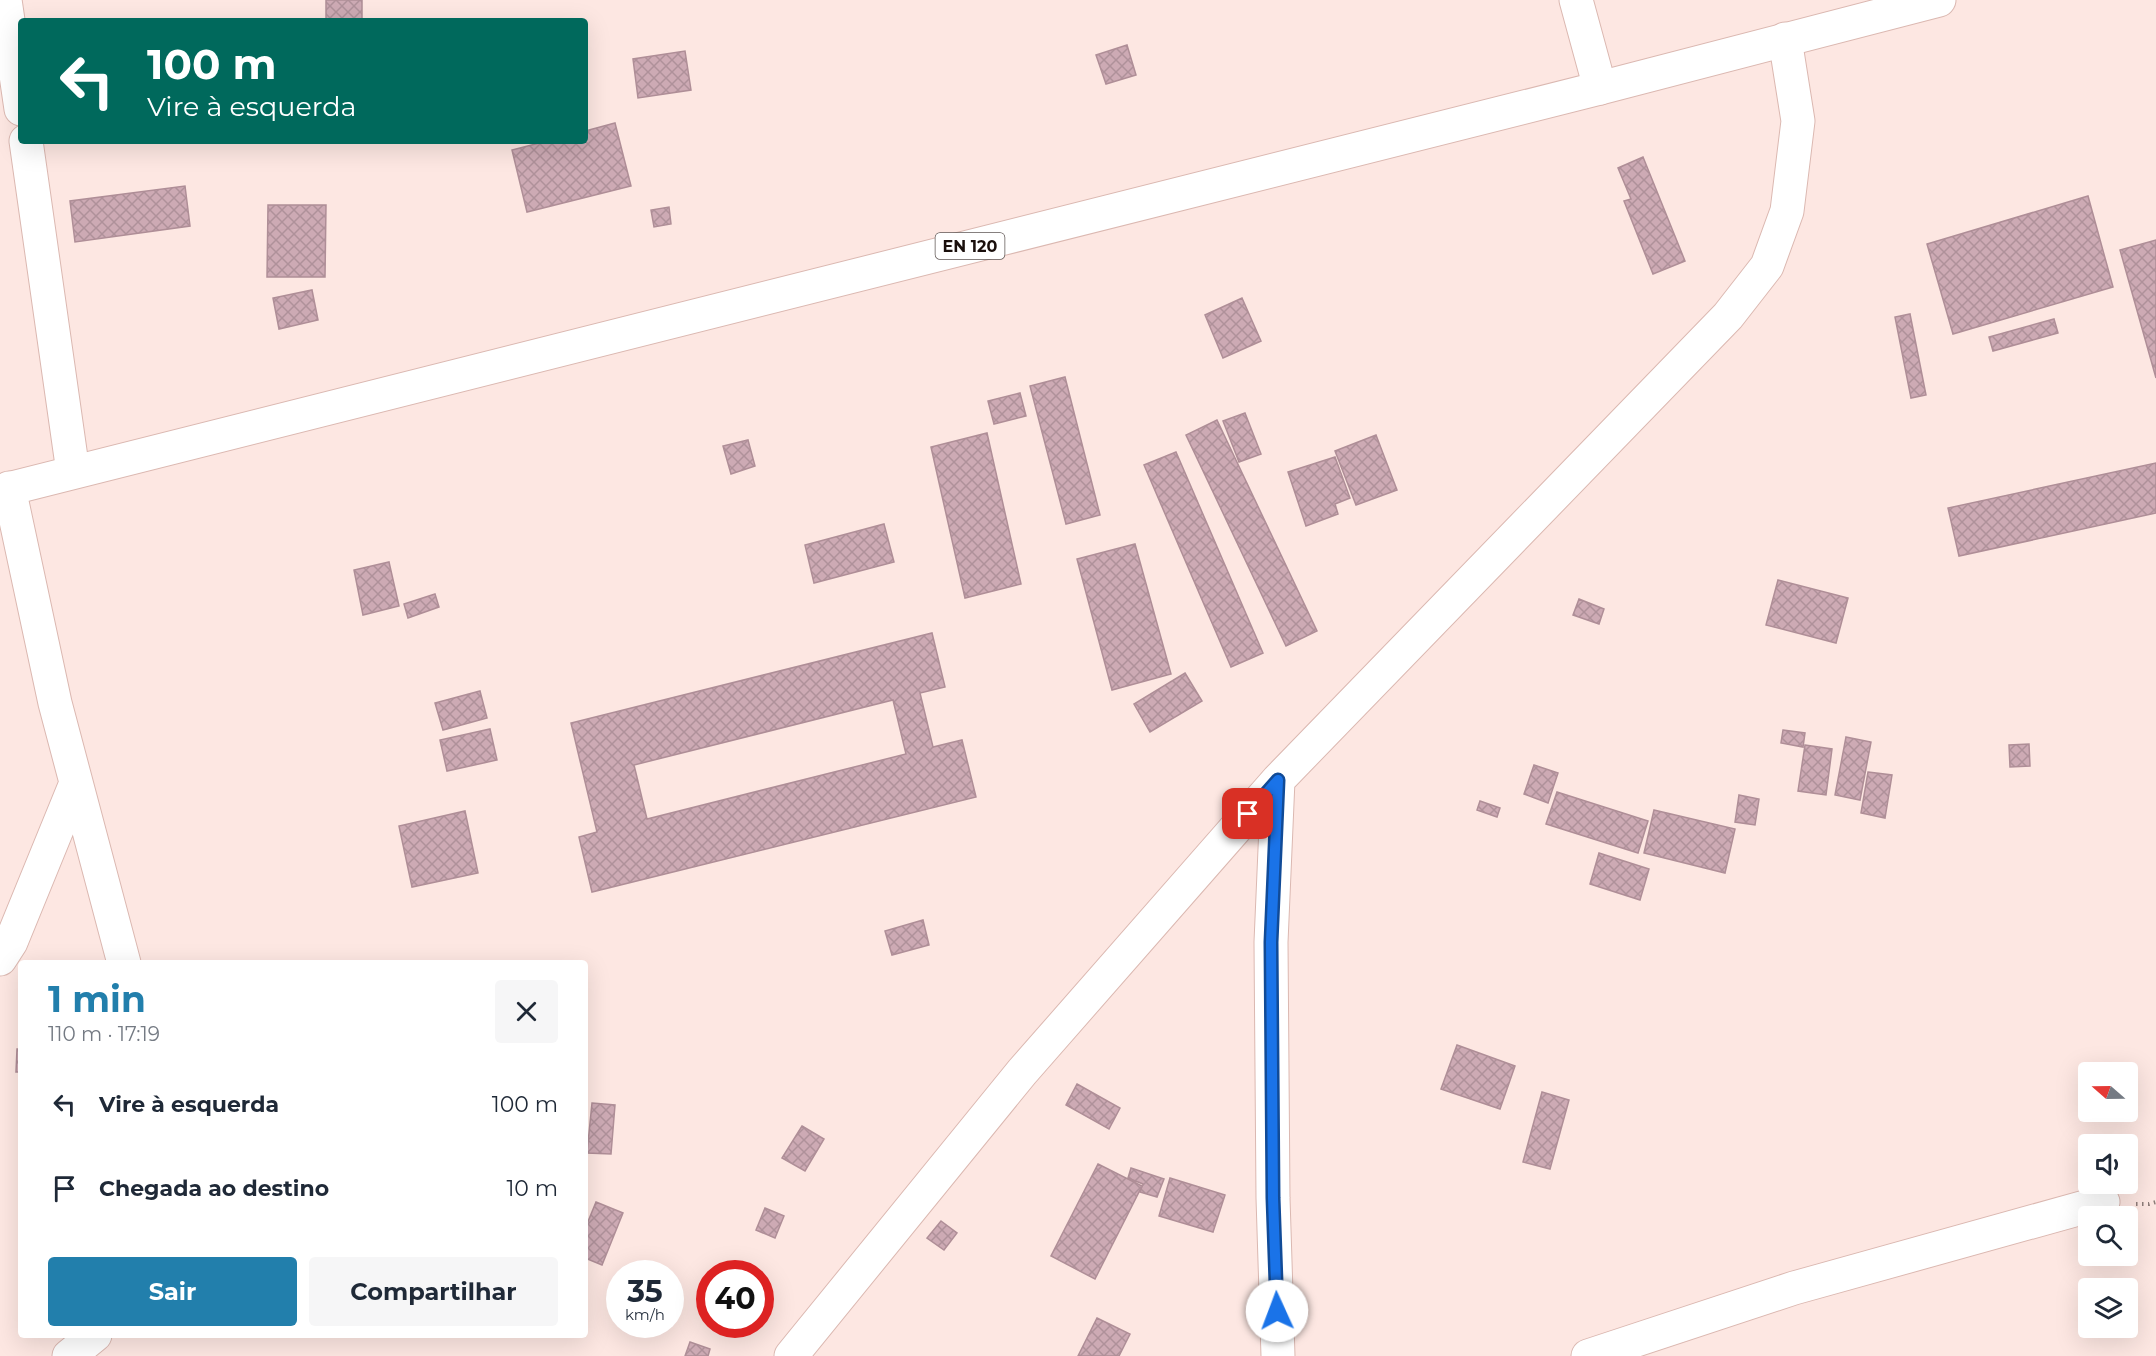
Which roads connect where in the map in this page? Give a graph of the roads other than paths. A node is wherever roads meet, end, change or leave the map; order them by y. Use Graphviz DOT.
graph roads {
  1 [pos="5,0"];
  2 [pos="1575,0"];
  3 [pos="1939,0"];
  4 [pos="1785,39"];
  5 [pos="1600,88"];
  6 [pos="18,89"];
  7 [pos="26,144"];
  8 [pos="73,472"];
  9 [pos="5,489"];
  10 [pos="1278,780"];
  11 [pos="76,783"];
  12 [pos="0,959"];
  13 [pos="123,960"];
  14 [pos="2103,1202"];
  15 [pos="91,1338"];
  16 [pos="798,1353"];
  17 [pos="69,1356"];
  18 [pos="1278,1356"];
  19 [pos="1588,1356"];
  1 -- 6 [label="street"];
  2 -- 5 [label="street"];
  3 -- 4 [label="street, EN 120"];
  4 -- 5 [label="street, EN 120"];
  4 -- 10 [label="street"];
  5 -- 8 [label="street, EN 120"];
  7 -- 8 [label="street"];
  8 -- 9 [label="street, EN 120"];
  9 -- 11 [label="street"];
  10 -- 16 [label="street"];
  10 -- 18 [label="street"];
  11 -- 12 [label="street"];
  11 -- 13 [label="street"];
  14 -- 19 [label="street"];
  15 -- 17 [label="street"];
}
